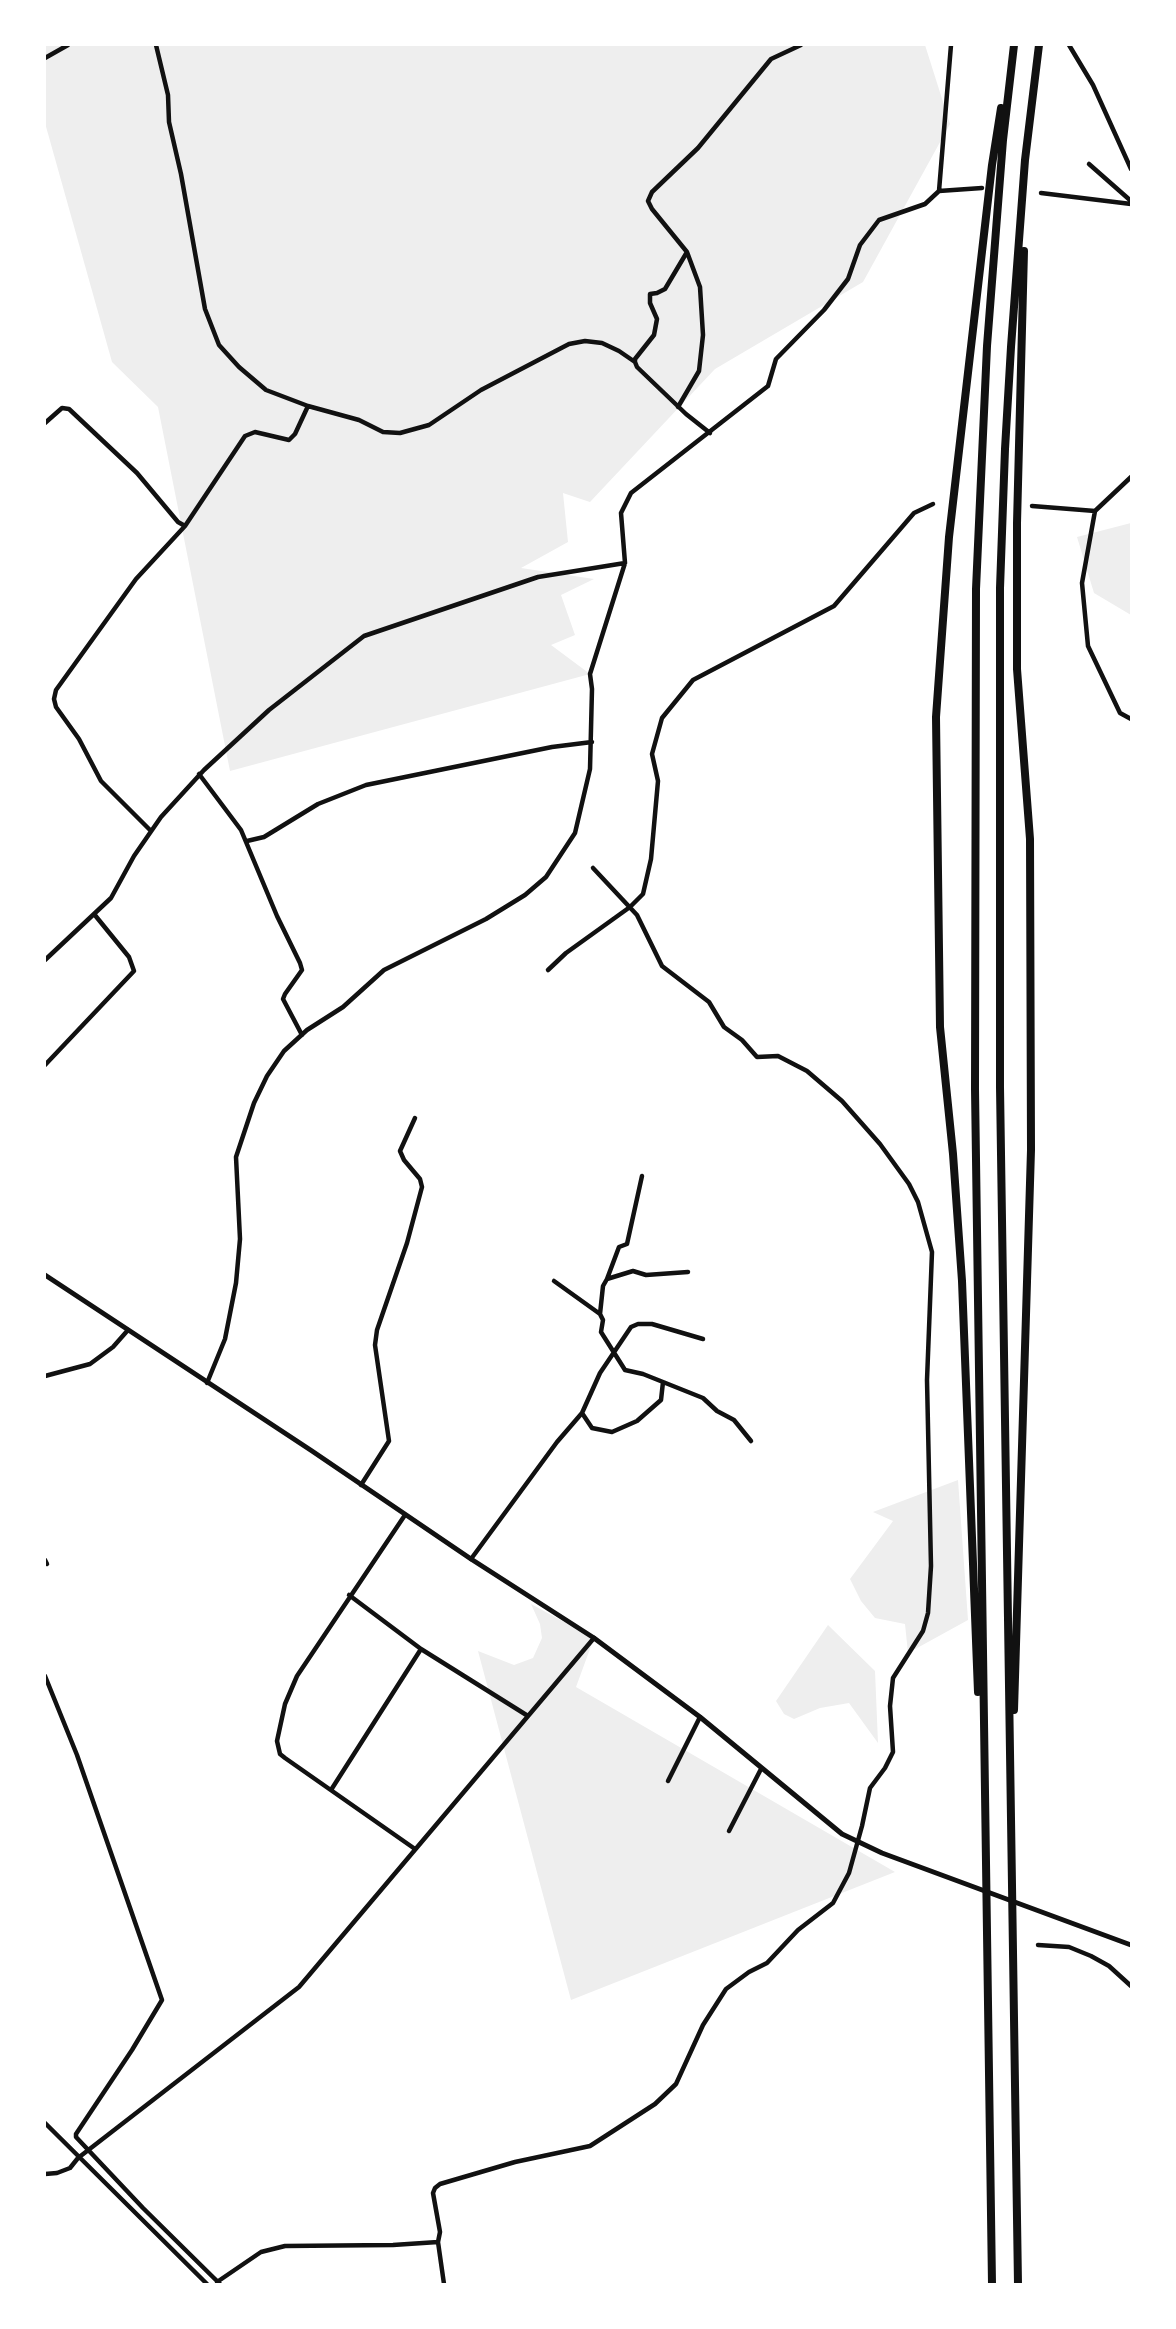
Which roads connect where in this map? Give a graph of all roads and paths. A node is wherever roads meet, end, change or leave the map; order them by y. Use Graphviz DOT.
graph roads {
  1 [pos="68,45"];
  2 [pos="156,45"];
  3 [pos="801,45"];
  4 [pos="951,45"];
  5 [pos="1013,45"];
  6 [pos="1039,45"];
  7 [pos="1069,45"];
  8 [pos="45,58"];
  9 [pos="1025,160"];
  10 [pos="1089,164"];
  11 [pos="1131,169"];
  12 [pos="981,188"];
  13 [pos="939,191"];
  14 [pos="1041,193"];
  15 [pos="1131,203"];
  16 [pos="687,252"];
  17 [pos="634,362"];
  18 [pos="308,406"];
  19 [pos="678,407"];
  20 [pos="45,423"];
  21 [pos="710,433"];
  22 [pos="1131,477"];
  23 [pos="933,504"];
  24 [pos="1032,506"];
  25 [pos="1095,511"];
  26 [pos="185,526"];
  27 [pos="625,563"];
  28 [pos="1131,719"];
  29 [pos="592,742"];
  30 [pos="199,774"];
  31 [pos="151,831"];
  32 [pos="247,842"];
  33 [pos="593,868"];
  34 [pos="630,907"];
  35 [pos="94,914"];
  36 [pos="45,960"];
  37 [pos="548,970"];
  38 [pos="302,1035"];
  39 [pos="45,1065"];
  40 [pos="415,1118"];
  41 [pos="642,1176"];
  42 [pos="688,1272"];
  43 [pos="45,1275"];
  44 [pos="607,1279"];
  45 [pos="554,1281"];
  46 [pos="600,1314"];
  47 [pos="128,1330"];
  48 [pos="703,1339"];
  49 [pos="615,1353"];
  50 [pos="45,1376"];
  51 [pos="663,1382"];
  52 [pos="207,1383"];
  53 [pos="582,1413"];
  54 [pos="751,1441"];
  55 [pos="362,1485"];
  56 [pos="405,1515"];
  57 [pos="471,1560"];
  58 [pos="349,1595"];
  59 [pos="594,1638"];
  60 [pos="979,1642"];
  61 [pos="422,1649"];
  62 [pos="1012,1667"];
  63 [pos="45,1676"];
  64 [pos="528,1716"];
  65 [pos="700,1718"];
  66 [pos="760,1769"];
  67 [pos="668,1781"];
  68 [pos="332,1790"];
  69 [pos="729,1832"];
  70 [pos="415,1848"];
  71 [pos="1038,1945"];
  72 [pos="1131,1945"];
  73 [pos="1131,1986"];
  74 [pos="45,2123"];
  75 [pos="87,2151"];
  76 [pos="78,2158"];
  77 [pos="45,2174"];
  78 [pos="438,2242"];
  79 [pos="218,2283"];
  80 [pos="207,2284"];
  81 [pos="444,2284"];
  82 [pos="992,2284"];
  83 [pos="1018,2284"];
  1 -- 8 [label="street"];
  2 -- 18 [label="street"];
  3 -- 16 [label="street"];
  4 -- 13 [label="street"];
  5 -- 60 [label="highway"];
  5 -- 60 [label="highway"];
  6 -- 9 [label="highway"];
  7 -- 11 [label="street"];
  9 -- 62 [label="highway"];
  9 -- 62 [label="highway"];
  10 -- 15 [label="street"];
  12 -- 13 [label="street"];
  13 -- 21 [label="street"];
  14 -- 15 [label="street"];
  16 -- 17 [label="street"];
  16 -- 19 [label="street"];
  17 -- 18 [label="street"];
  17 -- 19 [label="street"];
  18 -- 26 [label="street"];
  19 -- 21 [label="street"];
  20 -- 26 [label="street"];
  21 -- 27 [label="street"];
  22 -- 25 [label="street"];
  23 -- 34 [label="street"];
  24 -- 25 [label="street"];
  25 -- 28 [label="street"];
  26 -- 31 [label="street"];
  27 -- 29 [label="street"];
  27 -- 30 [label="street"];
  29 -- 32 [label="street"];
  29 -- 38 [label="street"];
  30 -- 31 [label="street"];
  30 -- 32 [label="street"];
  31 -- 35 [label="street"];
  32 -- 38 [label="street"];
  33 -- 34 [label="street"];
  34 -- 37 [label="street"];
  34 -- 78 [label="street"];
  35 -- 36 [label="street"];
  35 -- 39 [label="street"];
  38 -- 52 [label="street"];
  40 -- 55 [label="street"];
  41 -- 44 [label="street"];
  42 -- 44 [label="street"];
  43 -- 47 [label="street"];
  44 -- 46 [label="street"];
  45 -- 46 [label="street"];
  46 -- 49 [label="street"];
  47 -- 50 [label="street"];
  47 -- 52 [label="street"];
  48 -- 49 [label="street"];
  49 -- 51 [label="street"];
  49 -- 53 [label="street"];
  51 -- 53 [label="street"];
  51 -- 54 [label="street"];
  52 -- 55 [label="street"];
  53 -- 57 [label="street"];
  55 -- 56 [label="street"];
  56 -- 57 [label="street"];
  56 -- 58 [label="street"];
  57 -- 59 [label="street"];
  58 -- 61 [label="street"];
  58 -- 68 [label="street"];
  59 -- 64 [label="street"];
  59 -- 65 [label="street"];
  60 -- 82 [label="highway"];
  61 -- 64 [label="street"];
  61 -- 68 [label="street"];
  62 -- 83 [label="highway"];
  63 -- 75 [label="street"];
  64 -- 70 [label="street"];
  65 -- 66 [label="street"];
  65 -- 67 [label="street"];
  66 -- 69 [label="street"];
  66 -- 72 [label="street"];
  68 -- 70 [label="street"];
  70 -- 75 [label="street"];
  71 -- 73 [label="street"];
  74 -- 76 [label="street"];
  75 -- 76 [label="street"];
  75 -- 79 [label="street"];
  76 -- 77 [label="street"];
  76 -- 80 [label="street"];
  78 -- 79 [label="street"];
  78 -- 81 [label="street"];
}
